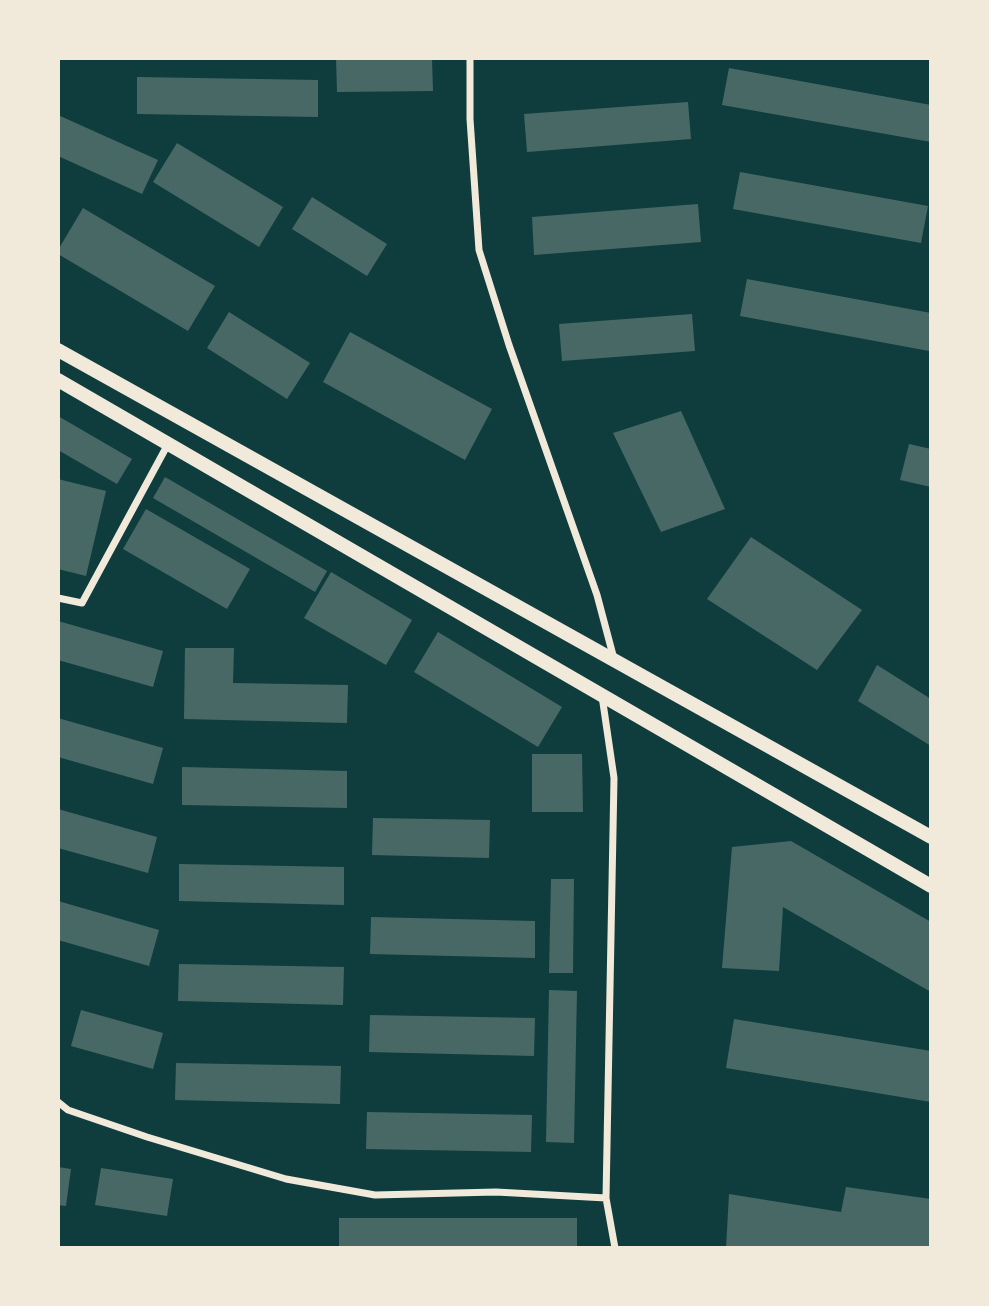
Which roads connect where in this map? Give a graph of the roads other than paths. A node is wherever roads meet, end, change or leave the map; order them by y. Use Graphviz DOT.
graph roads {
  1 [pos="470,58"];
  2 [pos="58,350"];
  3 [pos="58,380"];
  4 [pos="168,444"];
  5 [pos="58,598"];
  6 [pos="615,660"];
  7 [pos="601,695"];
  8 [pos="931,837"];
  9 [pos="931,886"];
  10 [pos="58,1102"];
  11 [pos="606,1198"];
  12 [pos="615,1248"];
  1 -- 6 [label="street"];
  2 -- 6 [label="main road"];
  3 -- 4 [label="main road"];
  4 -- 5 [label="street"];
  4 -- 7 [label="main road"];
  6 -- 8 [label="main road"];
  7 -- 9 [label="main road"];
  7 -- 11 [label="street"];
  10 -- 11 [label="street"];
  11 -- 12 [label="street"];
}
